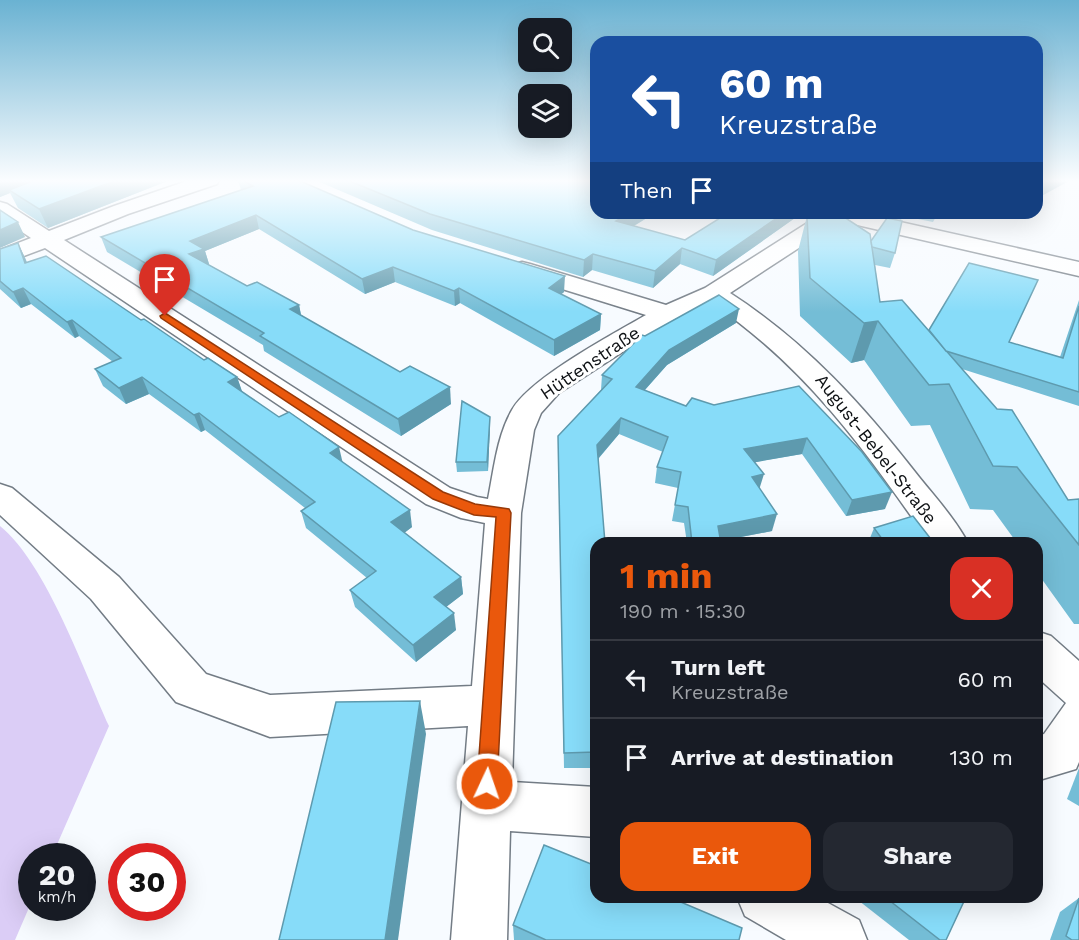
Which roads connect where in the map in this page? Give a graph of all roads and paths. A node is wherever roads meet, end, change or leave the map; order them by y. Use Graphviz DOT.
graph roads {
  1 [pos="25,224"];
  2 [pos="86,224"];
  3 [pos="819,224"];
  4 [pos="884,224"];
  5 [pos="48,239"];
  6 [pos="0,258"];
  7 [pos="504,263"];
  8 [pos="1079,268"];
  9 [pos="714,292"];
  10 [pos="666,314"];
  11 [pos="0,496"];
  12 [pos="503,513"];
  13 [pos="946,537"];
  14 [pos="1043,655"];
  15 [pos="1079,689"];
  16 [pos="492,705"];
  17 [pos="1079,719"];
  18 [pos="1043,757"];
  19 [pos="486,804"];
  20 [pos="590,812"];
  21 [pos="774,903"];
  22 [pos="479,940"];
  23 [pos="839,940"];
  1 -- 5 [label="street"];
  2 -- 5 [label="street"];
  3 -- 9 [label="street, Hüttenstraße"];
  4 -- 8 [label="street"];
  5 -- 6 [label="street"];
  5 -- 12 [label="street"];
  7 -- 10 [label="street"];
  9 -- 10 [label="street, Hüttenstraße"];
  9 -- 13 [label="street, August-Bebel-Straße"];
  10 -- 12 [label="street, Hüttenstraße"];
  11 -- 16 [label="street"];
  12 -- 16 [label="street, Hüttenstraße"];
  14 -- 15 [label="street"];
  16 -- 19 [label="street, Hüttenstraße"];
  17 -- 18 [label="street"];
  19 -- 20 [label="street"];
  19 -- 22 [label="street, Hüttenstraße"];
  21 -- 23 [label="street"];
}
